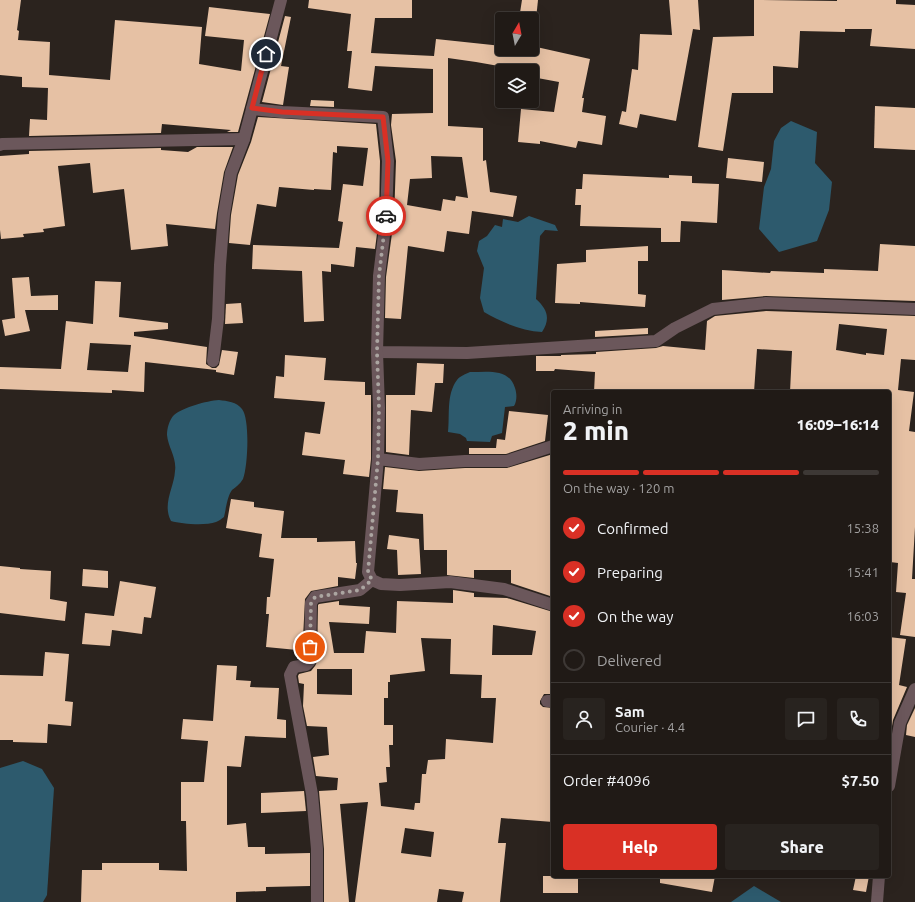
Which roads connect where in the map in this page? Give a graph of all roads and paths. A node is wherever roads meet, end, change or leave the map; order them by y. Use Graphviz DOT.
graph roads {
  1 [pos="281,0"];
  2 [pos="252,108"];
  3 [pos="244,139"];
  4 [pos="0,145"];
  5 [pos="915,310"];
  6 [pos="377,352"];
  7 [pos="213,361"];
  8 [pos="551,447"];
  9 [pos="378,459"];
  10 [pos="372,580"];
  11 [pos="551,604"];
  12 [pos="915,689"];
  13 [pos="891,775"];
  14 [pos="879,878"];
  15 [pos="317,902"];
  16 [pos="877,902"];
  1 -- 2 [label="street"];
  2 -- 3 [label="street"];
  2 -- 6 [label="street"];
  3 -- 4 [label="street"];
  3 -- 7 [label="street"];
  5 -- 6 [label="street"];
  6 -- 9 [label="street"];
  8 -- 9 [label="street"];
  9 -- 10 [label="street"];
  10 -- 11 [label="street"];
  10 -- 15 [label="street"];
  12 -- 13 [label="street"];
  14 -- 16 [label="street"];
}
